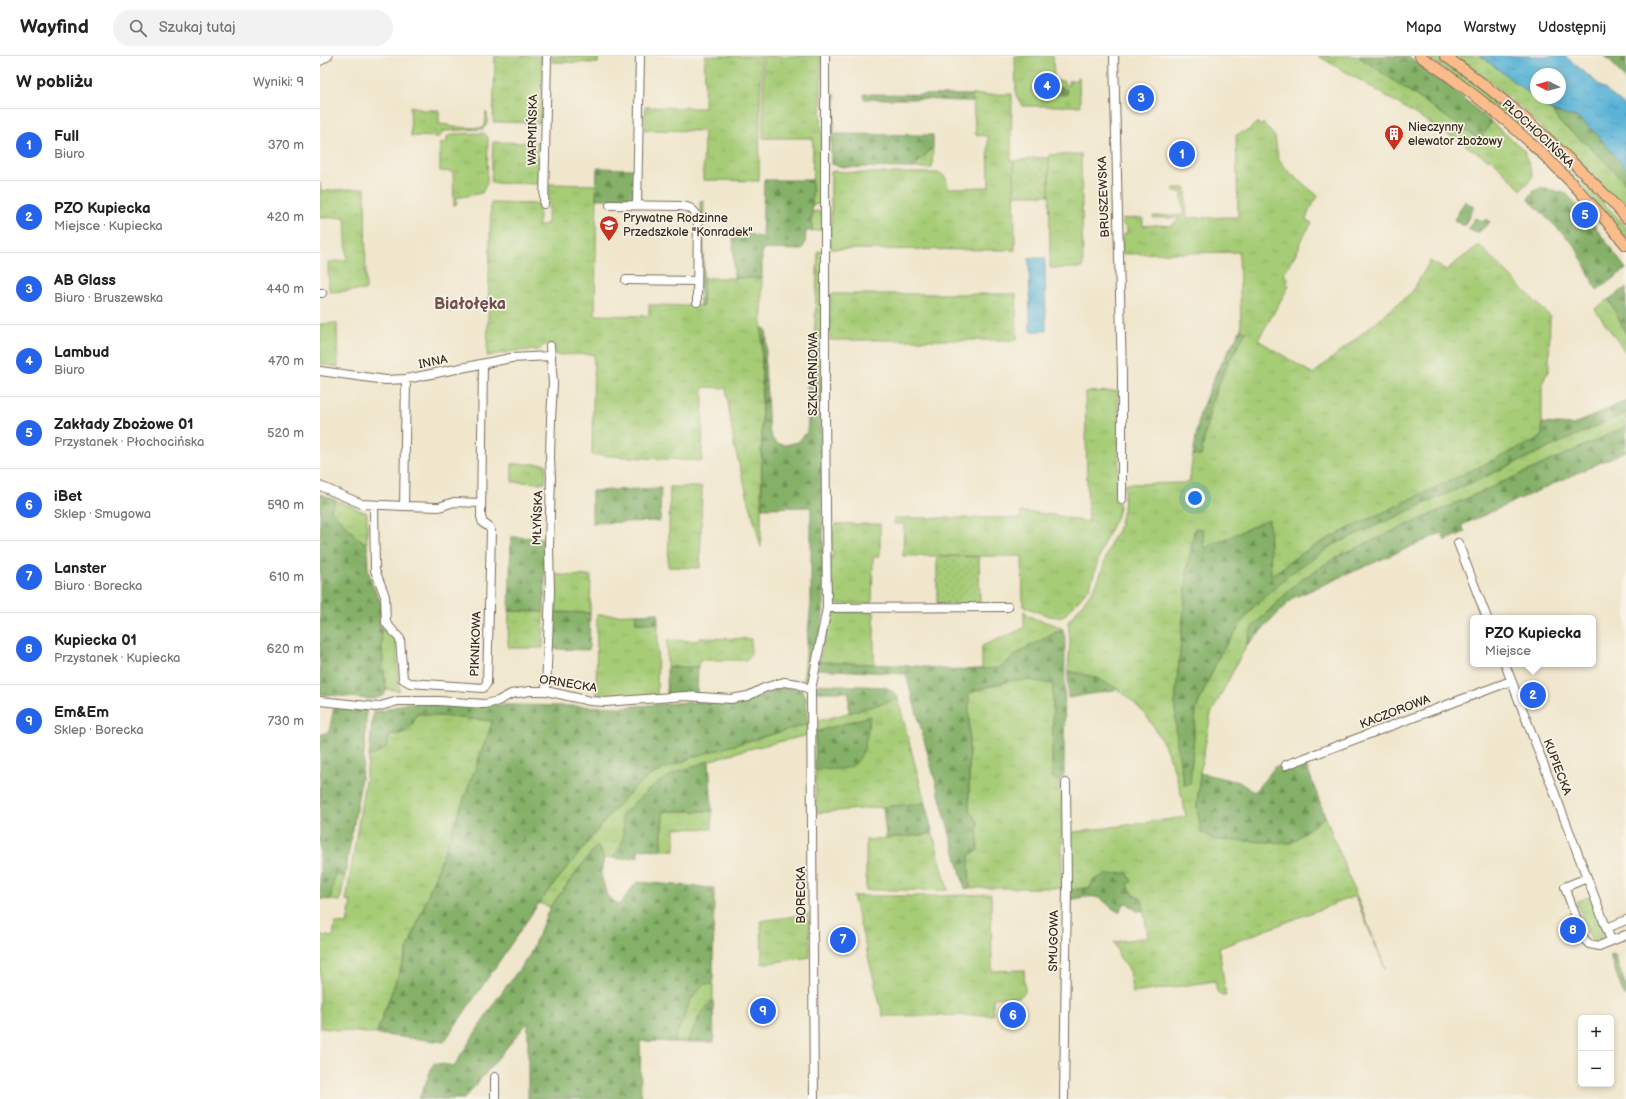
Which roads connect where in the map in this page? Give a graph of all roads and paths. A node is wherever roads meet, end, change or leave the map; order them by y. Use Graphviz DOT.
graph roads {
  1 [pos="328,56"];
  2 [pos="547,56"];
  3 [pos="640,56"];
  4 [pos="825,56"];
  5 [pos="1114,56"];
  6 [pos="1420,56"];
  7 [pos="1445,56"];
  8 [pos="320,60"];
  9 [pos="544,204"];
  10 [pos="610,205"];
  11 [pos="637,205"];
  12 [pos="1626,218"];
  13 [pos="1626,245"];
  14 [pos="626,280"];
  15 [pos="697,281"];
  16 [pos="697,302"];
  17 [pos="550,346"];
  18 [pos="551,356"];
  19 [pos="483,364"];
  20 [pos="320,371"];
  21 [pos="406,379"];
  22 [pos="320,486"];
  23 [pos="1122,500"];
  24 [pos="481,503"];
  25 [pos="374,505"];
  26 [pos="404,506"];
  27 [pos="1458,543"];
  28 [pos="1008,607"];
  29 [pos="827,608"];
  30 [pos="1486,615"];
  31 [pos="1505,667"];
  32 [pos="1511,681"];
  33 [pos="546,690"];
  34 [pos="811,690"];
  35 [pos="320,701"];
  36 [pos="1286,765"];
  37 [pos="1066,783"];
  38 [pos="1587,878"];
  39 [pos="1626,920"];
  40 [pos="1607,928"];
  41 [pos="1626,935"];
  42 [pos="1611,940"];
  43 [pos="495,1077"];
  44 [pos="495,1099"];
  45 [pos="814,1099"];
  46 [pos="1064,1099"];
  1 -- 8 [label="street"];
  2 -- 9 [label="street, WARMIŃSKA"];
  3 -- 11 [label="street"];
  4 -- 29 [label="street, SZKLARNIOWA"];
  5 -- 23 [label="street, BRUSZEWSKA"];
  6 -- 13 [label="main road, PŁOCHOCIŃSKA"];
  7 -- 12 [label="main road, PŁOCHOCIŃSKA"];
  10 -- 11 [label="street"];
  11 -- 15 [label="street"];
  14 -- 15 [label="street"];
  15 -- 16 [label="street"];
  17 -- 18 [label="street, MŁYŃSKA"];
  18 -- 19 [label="street, INNA"];
  18 -- 33 [label="street, MŁYŃSKA"];
  19 -- 21 [label="street, INNA"];
  19 -- 24 [label="street, PIKNIKOWA"];
  20 -- 21 [label="street, INNA"];
  21 -- 26 [label="street"];
  22 -- 25 [label="street"];
  24 -- 25 [label="street, PIKNIKOWA"];
  24 -- 26 [label="street"];
  25 -- 26 [label="street"];
  27 -- 30 [label="street"];
  28 -- 29 [label="street"];
  29 -- 34 [label="street, SZKLARNIOWA"];
  31 -- 32 [label="street, KUPIECKA"];
  32 -- 36 [label="street, KACZOROWA"];
  32 -- 38 [label="street, KUPIECKA"];
  33 -- 34 [label="street, ORNECKA"];
  33 -- 35 [label="street, ORNECKA"];
  34 -- 45 [label="street, BORECKA"];
  37 -- 46 [label="street, SMUGOWA"];
  38 -- 40 [label="street, KUPIECKA"];
  38 -- 42 [label="street"];
  39 -- 40 [label="street"];
  40 -- 42 [label="street, KUPIECKA"];
  41 -- 42 [label="street"];
  43 -- 44 [label="street"];
}
